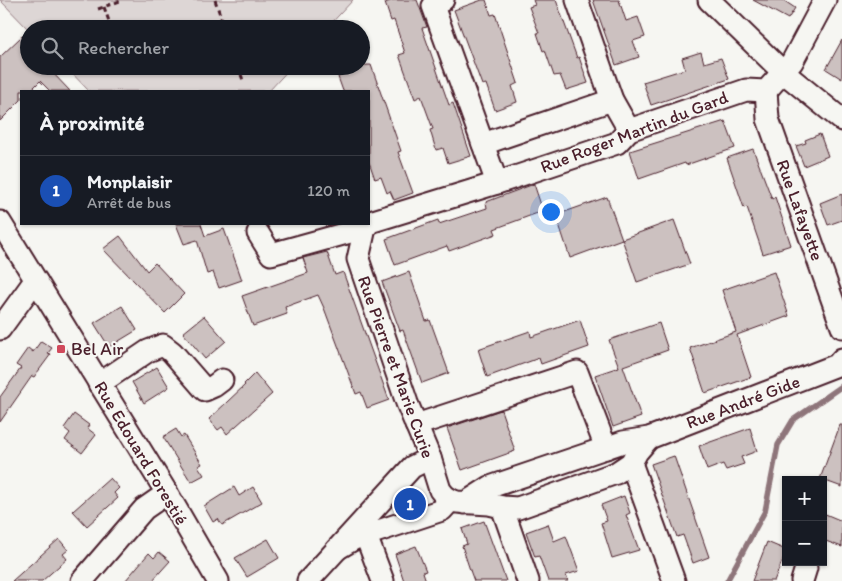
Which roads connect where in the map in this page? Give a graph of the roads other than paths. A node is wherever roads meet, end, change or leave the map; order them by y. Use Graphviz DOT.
graph roads {
  1 [pos="443,0"];
  2 [pos="577,0"];
  3 [pos="709,0"];
  4 [pos="826,0"];
  5 [pos="783,72"];
  6 [pos="766,91"];
  7 [pos="612,100"];
  8 [pos="842,120"];
  9 [pos="629,130"];
  10 [pos="483,144"];
  11 [pos="497,183"];
  12 [pos="0,222"];
  13 [pos="370,222"];
  14 [pos="362,225"];
  15 [pos="367,225"];
  16 [pos="258,233"];
  17 [pos="37,282"];
  18 [pos="842,327"];
  19 [pos="0,329"];
  20 [pos="839,362"];
  21 [pos="222,380"];
  22 [pos="98,384"];
  23 [pos="416,426"];
  24 [pos="649,438"];
  25 [pos="606,448"];
  26 [pos="430,458"];
  27 [pos="631,462"];
  28 [pos="167,493"];
  29 [pos="458,501"];
  30 [pos="502,507"];
  31 [pos="366,536"];
  32 [pos="337,549"];
  33 [pos="82,581"];
  34 [pos="218,581"];
  35 [pos="308,581"];
  36 [pos="383,581"];
  37 [pos="528,581"];
  38 [pos="674,581"];
  1 -- 10 [label="street"];
  2 -- 7 [label="street"];
  3 -- 5 [label="street"];
  4 -- 5 [label="street"];
  5 -- 6 [label="street"];
  5 -- 8 [label="street"];
  6 -- 9 [label="street, Rue Roger Martin du Gard"];
  6 -- 18 [label="street, Rue Lafayette"];
  7 -- 9 [label="street"];
  7 -- 10 [label="street"];
  9 -- 11 [label="street, Rue Roger Martin du Gard"];
  10 -- 11 [label="street"];
  11 -- 13 [label="street, Rue Roger Martin du Gard"];
  12 -- 17 [label="street, Rue Edouard Forestié"];
  14 -- 16 [label="street, Rue Roger Martin du Gard"];
  15 -- 23 [label="street, Rue Pierre et Marie Curie"];
  17 -- 19 [label="street"];
  17 -- 22 [label="street, Rue Edouard Forestié"];
  20 -- 24 [label="street, Rue André Gide"];
  21 -- 22 [label="street"];
  22 -- 28 [label="street, Rue Edouard Forestié"];
  23 -- 25 [label="street"];
  23 -- 26 [label="street, Rue Pierre et Marie Curie"];
  24 -- 25 [label="street, Rue André Gide"];
  24 -- 27 [label="street"];
  25 -- 29 [label="street, Rue André Gide"];
  26 -- 29 [label="street, Rue Pierre et Marie Curie"];
  26 -- 32 [label="street"];
  27 -- 30 [label="street"];
  27 -- 38 [label="street"];
  28 -- 33 [label="street"];
  28 -- 34 [label="street, Rue Edouard Forestié"];
  29 -- 30 [label="street"];
  29 -- 31 [label="street, Rue André Gide"];
  30 -- 37 [label="street"];
  31 -- 32 [label="street, Rue André Gide"];
  31 -- 36 [label="street"];
  32 -- 35 [label="street"];
}
